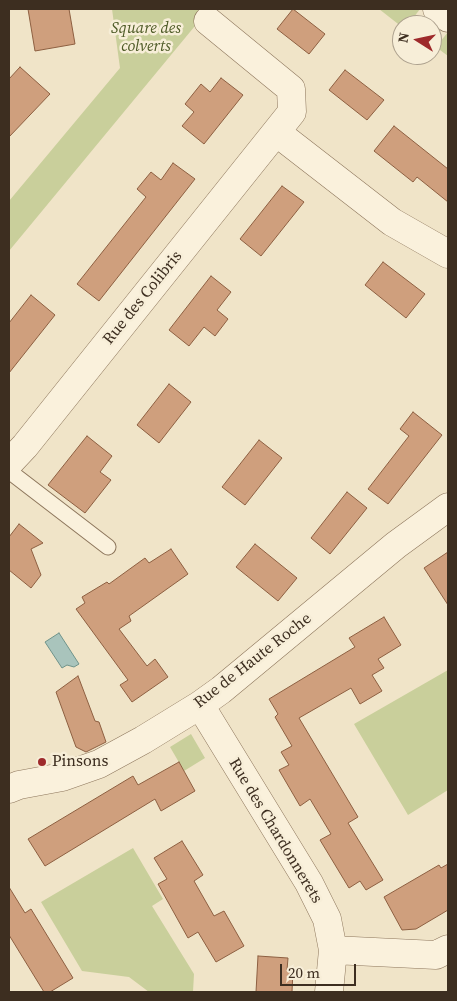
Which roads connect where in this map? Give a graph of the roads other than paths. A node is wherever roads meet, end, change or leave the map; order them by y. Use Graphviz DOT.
graph roads {
  1 [pos="437,9"];
  2 [pos="448,18"];
  3 [pos="208,21"];
  4 [pos="276,132"];
  5 [pos="448,254"];
  6 [pos="9,463"];
  7 [pos="9,471"];
  8 [pos="448,507"];
  9 [pos="108,548"];
  10 [pos="200,705"];
  11 [pos="9,789"];
  12 [pos="448,948"];
  13 [pos="333,950"];
  14 [pos="330,992"];
  1 -- 2 [label="street"];
  3 -- 4 [label="street, Rue des Colibris"];
  4 -- 5 [label="street"];
  4 -- 6 [label="street, Rue des Colibris"];
  7 -- 9 [label="lane"];
  8 -- 10 [label="street, Rue de Haute Roche"];
  10 -- 11 [label="street, Rue de Haute Roche"];
  10 -- 13 [label="street, Rue des Chardonnerets"];
  12 -- 13 [label="street"];
  13 -- 14 [label="street, Rue des Chardonnerets"];
}
